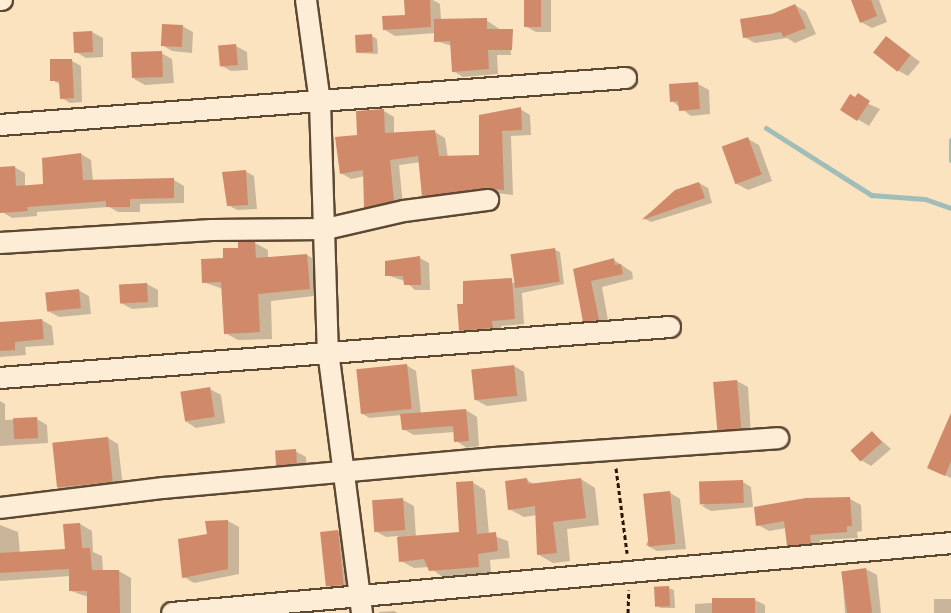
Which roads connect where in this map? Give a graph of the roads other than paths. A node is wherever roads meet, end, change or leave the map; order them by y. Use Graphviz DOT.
graph roads {
  1 [pos="306,0"];
  2 [pos="626,78"];
  3 [pos="320,102"];
  4 [pos="0,125"];
  5 [pos="488,200"];
  6 [pos="326,229"];
  7 [pos="0,243"];
  8 [pos="670,327"];
  9 [pos="328,351"];
  10 [pos="0,378"];
  11 [pos="778,438"];
  12 [pos="346,473"];
  13 [pos="0,508"];
  14 [pos="951,543"];
  15 [pos="362,606"];
  16 [pos="172,613"];
  1 -- 3 [label="street"];
  2 -- 3 [label="street"];
  3 -- 4 [label="street"];
  3 -- 6 [label="street"];
  5 -- 6 [label="street"];
  6 -- 7 [label="street"];
  6 -- 9 [label="street"];
  8 -- 9 [label="street"];
  9 -- 10 [label="street"];
  9 -- 12 [label="street"];
  11 -- 12 [label="street"];
  12 -- 13 [label="street"];
  12 -- 15 [label="street"];
  14 -- 15 [label="street"];
  15 -- 16 [label="street"];
}
